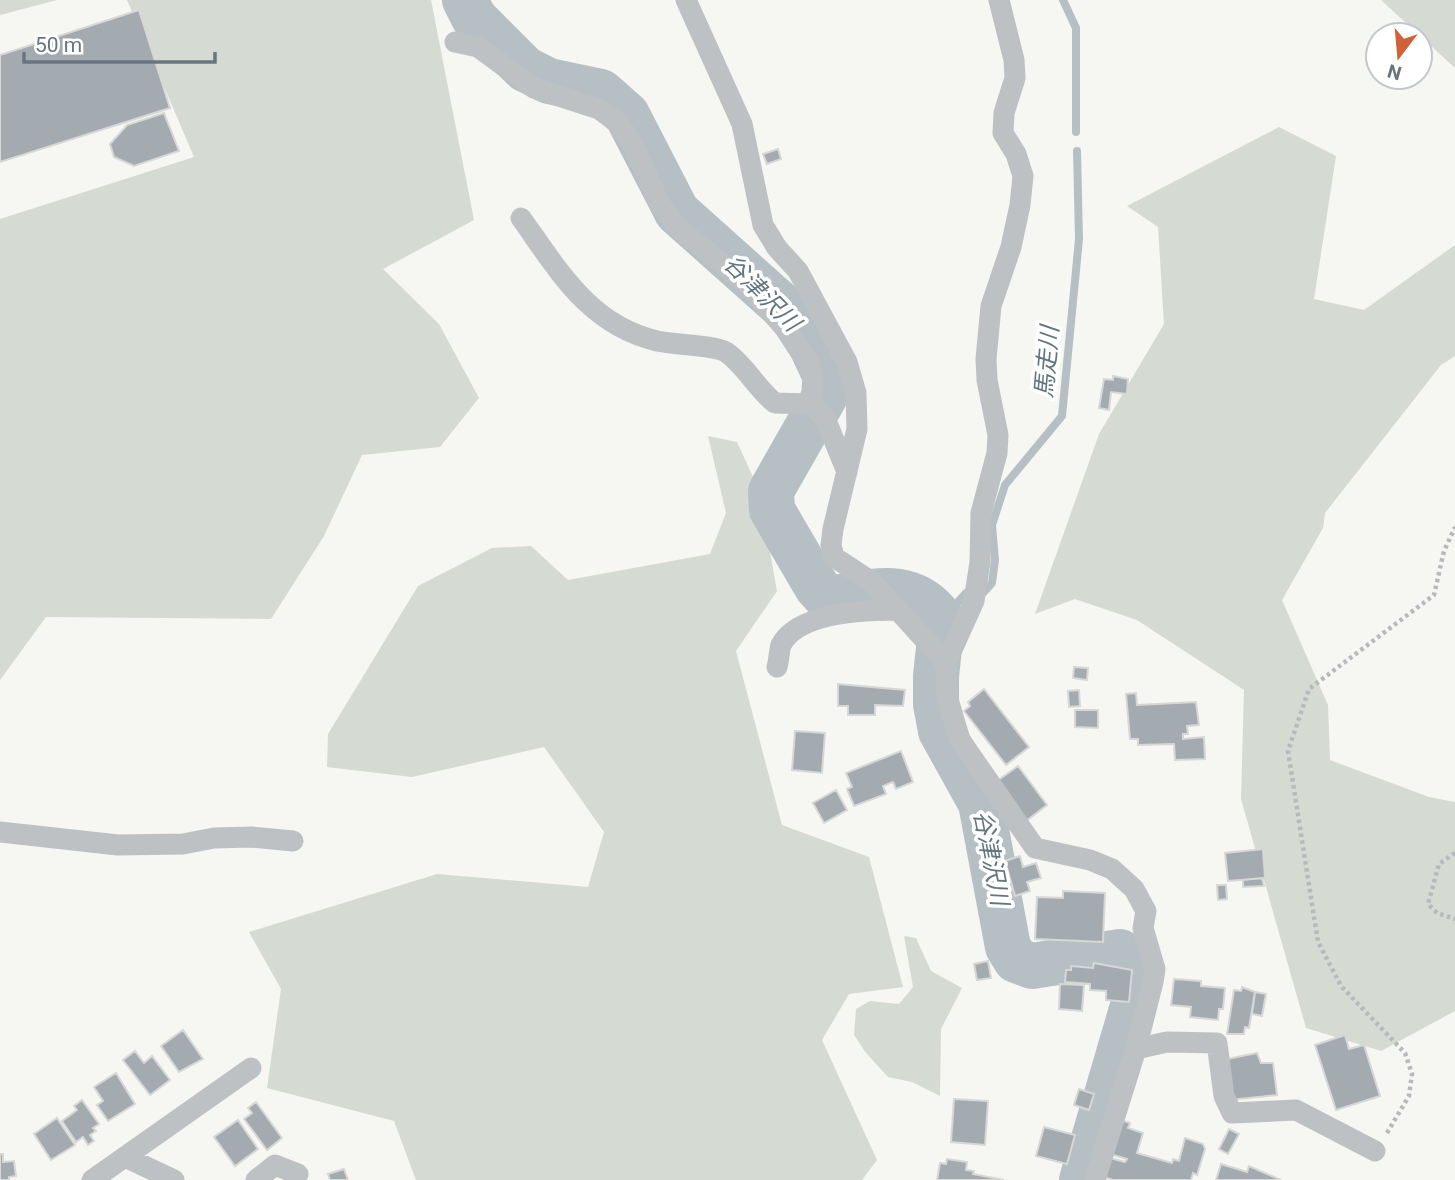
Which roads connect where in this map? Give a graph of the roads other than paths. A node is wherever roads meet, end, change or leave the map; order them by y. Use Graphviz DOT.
graph roads {
  1 [pos="686,0"];
  2 [pos="999,0"];
  3 [pos="455,42"];
  4 [pos="521,218"];
  5 [pos="811,404"];
  6 [pos="848,472"];
  7 [pos="899,610"];
  8 [pos="946,663"];
  9 [pos="777,667"];
  10 [pos="0,832"];
  11 [pos="293,841"];
  12 [pos="1136,1049"];
  13 [pos="251,1068"];
  14 [pos="1376,1151"];
  15 [pos="125,1157"];
  16 [pos="92,1180"];
  17 [pos="174,1180"];
  18 [pos="256,1180"];
  19 [pos="295,1180"];
  20 [pos="1094,1180"];
  1 -- 6 [label="street"];
  2 -- 8 [label="street"];
  3 -- 5 [label="street"];
  4 -- 5 [label="street"];
  5 -- 6 [label="street"];
  6 -- 7 [label="street"];
  7 -- 8 [label="street"];
  7 -- 9 [label="street"];
  8 -- 12 [label="street"];
  10 -- 11 [label="street"];
  12 -- 14 [label="street"];
  12 -- 20 [label="street"];
  13 -- 15 [label="street"];
  15 -- 16 [label="street"];
  15 -- 17 [label="street"];
  18 -- 19 [label="street"];
}
